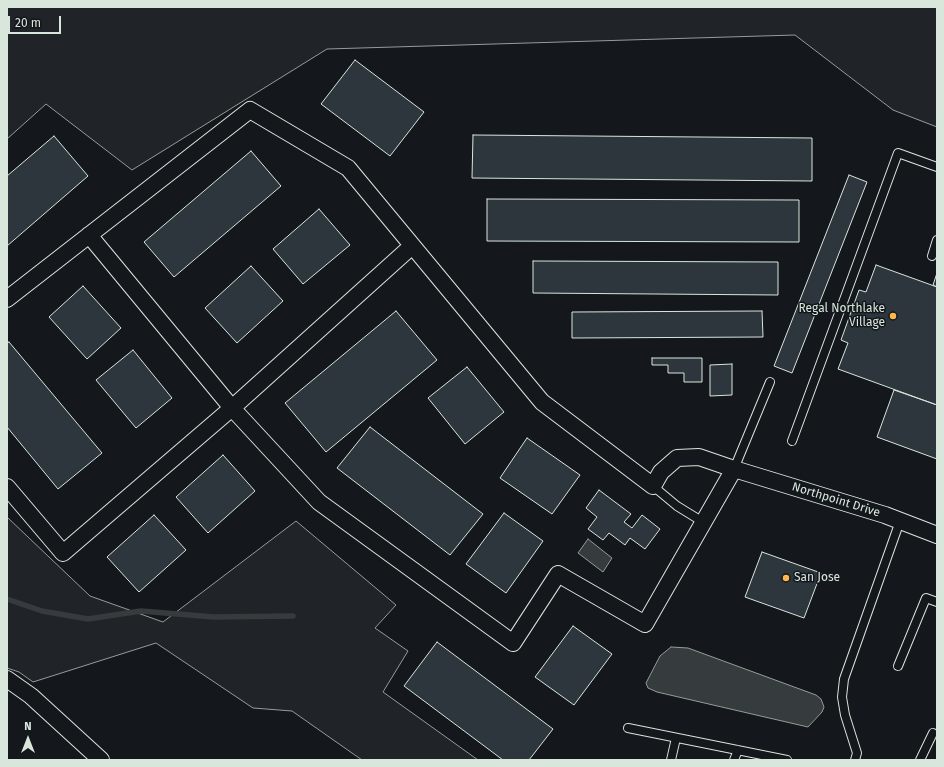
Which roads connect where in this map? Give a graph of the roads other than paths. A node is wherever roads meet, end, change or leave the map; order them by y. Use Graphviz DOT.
graph roads {
  1 [pos="937,167"];
  2 [pos="89,235"];
  3 [pos="937,240"];
  4 [pos="412,246"];
  5 [pos="932,256"];
  6 [pos="7,299"];
  7 [pos="770,382"];
  8 [pos="232,408"];
  9 [pos="792,441"];
  10 [pos="734,469"];
  11 [pos="653,486"];
  12 [pos="7,487"];
  13 [pos="900,521"];
  14 [pos="703,522"];
  15 [pos="937,535"];
  16 [pos="937,602"];
  17 [pos="898,666"];
  18 [pos="7,679"];
  19 [pos="628,728"];
  20 [pos="933,733"];
  21 [pos="676,738"];
  22 [pos="738,750"];
  23 [pos="102,760"];
  24 [pos="671,760"];
  25 [pos="734,760"];
  26 [pos="788,760"];
  27 [pos="855,760"];
  28 [pos="920,760"];
  1 -- 9 [label="lane"];
  2 -- 4 [label="street"];
  2 -- 6 [label="street"];
  2 -- 8 [label="street"];
  3 -- 5 [label="lane"];
  4 -- 8 [label="street"];
  4 -- 11 [label="street"];
  7 -- 10 [label="lane"];
  8 -- 12 [label="street"];
  8 -- 14 [label="street"];
  10 -- 11 [label="street, Northpoint Drive"];
  10 -- 13 [label="street, Northpoint Drive"];
  10 -- 14 [label="street"];
  11 -- 14 [label="lane"];
  13 -- 15 [label="street, Northpoint Drive"];
  13 -- 27 [label="lane"];
  16 -- 17 [label="lane"];
  18 -- 23 [label="street"];
  19 -- 21 [label="lane"];
  20 -- 28 [label="lane"];
  21 -- 22 [label="lane"];
  21 -- 24 [label="lane"];
  22 -- 25 [label="lane"];
  22 -- 26 [label="lane"];
}
